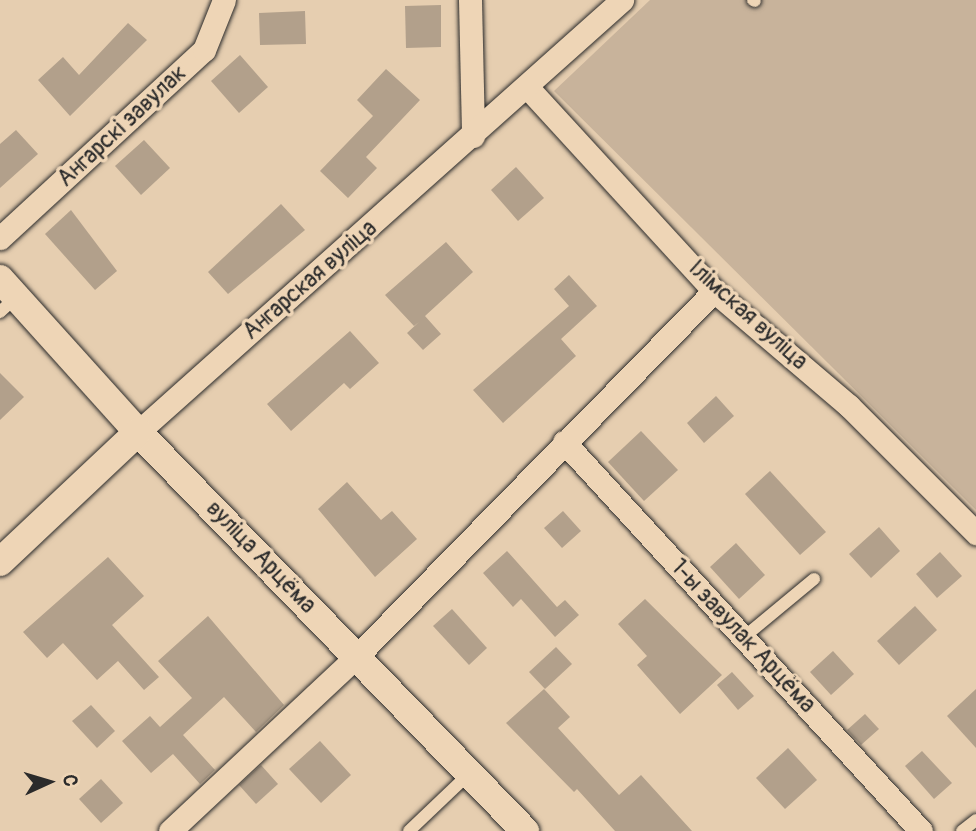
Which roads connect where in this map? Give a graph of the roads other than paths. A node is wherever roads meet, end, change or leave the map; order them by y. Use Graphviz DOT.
graph roads {
  1 [pos="223,0"];
  2 [pos="470,0"];
  3 [pos="622,0"];
  4 [pos="528,88"];
  5 [pos="473,136"];
  6 [pos="0,238"];
  7 [pos="714,291"];
  8 [pos="5,296"];
  9 [pos="138,432"];
  10 [pos="564,442"];
  11 [pos="976,533"];
  12 [pos="0,562"];
  13 [pos="814,579"];
  14 [pos="744,637"];
  15 [pos="357,656"];
  16 [pos="470,773"];
  17 [pos="976,820"];
  18 [pos="518,829"];
  19 [pos="170,831"];
  20 [pos="409,831"];
  21 [pos="921,831"];
  22 [pos="962,831"];
  1 -- 6 [label="street, Ангарскі завулак"];
  2 -- 5 [label="street"];
  3 -- 4 [label="street, Ангарская вуліца"];
  4 -- 5 [label="street, Ангарская вуліца"];
  4 -- 7 [label="street, Ілімская вуліца"];
  5 -- 9 [label="street, Ангарская вуліца"];
  7 -- 10 [label="street"];
  7 -- 11 [label="street, Ілімская вуліца"];
  8 -- 9 [label="street, вуліца Арцёма"];
  9 -- 12 [label="street, Ангарская вуліца"];
  9 -- 15 [label="street, вуліца Арцёма"];
  10 -- 14 [label="street, 1-ы завулак Арцёма"];
  10 -- 15 [label="street"];
  13 -- 14 [label="lane"];
  14 -- 21 [label="street, 1-ы завулак Арцёма"];
  15 -- 16 [label="street, вуліца Арцёма"];
  15 -- 19 [label="street"];
  16 -- 18 [label="street, вуліца Арцёма"];
  16 -- 20 [label="lane"];
  17 -- 22 [label="lane"];
}
